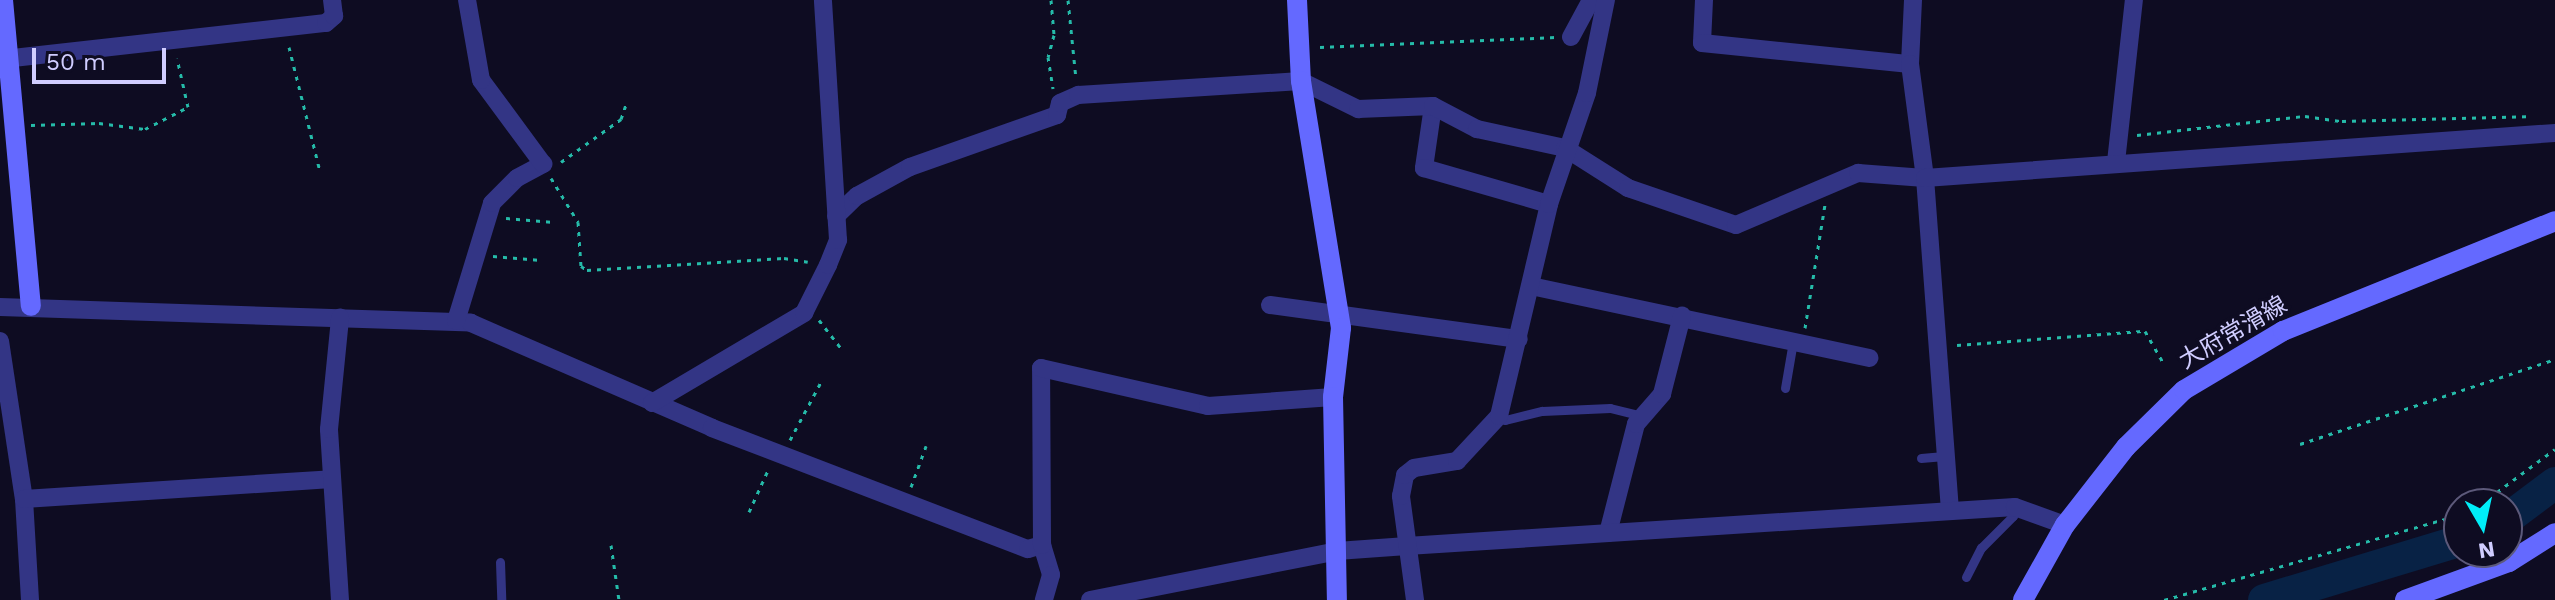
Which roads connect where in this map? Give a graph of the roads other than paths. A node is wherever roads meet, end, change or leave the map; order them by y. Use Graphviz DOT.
graph roads {
  1 [pos="3,0"];
  2 [pos="332,0"];
  3 [pos="467,0"];
  4 [pos="823,0"];
  5 [pos="1297,0"];
  6 [pos="1591,0"];
  7 [pos="1606,0"];
  8 [pos="1704,0"];
  9 [pos="1913,0"];
  10 [pos="2134,0"];
  11 [pos="1571,37"];
  12 [pos="2,60"];
  13 [pos="1910,64"];
  14 [pos="1301,81"];
  15 [pos="1433,106"];
  16 [pos="2555,133"];
  17 [pos="1565,148"];
  18 [pos="2116,162"];
  19 [pos="1925,178"];
  20 [pos="1549,204"];
  21 [pos="836,216"];
  22 [pos="2555,221"];
  23 [pos="1531,286"];
  24 [pos="1270,305"];
  25 [pos="31,306"];
  26 [pos="0,307"];
  27 [pos="1338,313"];
  28 [pos="1682,316"];
  29 [pos="340,318"];
  30 [pos="456,321"];
  31 [pos="1519,339"];
  32 [pos="0,341"];
  33 [pos="1798,342"];
  34 [pos="1869,358"];
  35 [pos="1785,388"];
  36 [pos="1333,397"];
  37 [pos="652,403"];
  38 [pos="1499,416"];
  39 [pos="1643,416"];
  40 [pos="1944,456"];
  41 [pos="1921,458"];
  42 [pos="331,479"];
  43 [pos="24,499"];
  44 [pos="2015,507"];
  45 [pos="1950,509"];
  46 [pos="2065,525"];
  47 [pos="1608,533"];
  48 [pos="2555,533"];
  49 [pos="1042,545"];
  50 [pos="1407,546"];
  51 [pos="1337,551"];
  52 [pos="500,562"];
  53 [pos="1966,577"];
  54 [pos="30,600"];
  55 [pos="340,600"];
  56 [pos="501,600"];
  57 [pos="1044,600"];
  58 [pos="1090,600"];
  59 [pos="1337,600"];
  60 [pos="1415,600"];
  61 [pos="2023,600"];
  62 [pos="2405,600"];
  1 -- 12 [label="street"];
  2 -- 12 [label="street"];
  3 -- 30 [label="street"];
  4 -- 21 [label="street"];
  5 -- 14 [label="street"];
  6 -- 11 [label="street"];
  7 -- 17 [label="street"];
  8 -- 13 [label="street"];
  9 -- 13 [label="street"];
  10 -- 18 [label="street"];
  12 -- 25 [label="street"];
  13 -- 19 [label="street"];
  14 -- 15 [label="street"];
  14 -- 21 [label="street"];
  14 -- 27 [label="street"];
  15 -- 17 [label="street"];
  15 -- 20 [label="street"];
  16 -- 18 [label="street"];
  17 -- 19 [label="street"];
  17 -- 20 [label="street"];
  18 -- 19 [label="street"];
  19 -- 40 [label="street"];
  20 -- 23 [label="street"];
  21 -- 37 [label="street"];
  22 -- 46 [label="street, 大府常滑線"];
  23 -- 28 [label="street"];
  23 -- 31 [label="street"];
  24 -- 27 [label="street"];
  25 -- 26 [label="street"];
  25 -- 29 [label="street"];
  27 -- 31 [label="street"];
  27 -- 36 [label="street"];
  28 -- 33 [label="street"];
  28 -- 39 [label="street"];
  29 -- 30 [label="street"];
  29 -- 42 [label="street"];
  30 -- 37 [label="street"];
  31 -- 38 [label="street"];
  32 -- 43 [label="street"];
  33 -- 34 [label="street"];
  33 -- 35 [label="lane"];
  36 -- 49 [label="street"];
  36 -- 51 [label="street"];
  37 -- 49 [label="street"];
  38 -- 39 [label="lane"];
  38 -- 50 [label="street"];
  39 -- 47 [label="street"];
  40 -- 41 [label="lane"];
  40 -- 45 [label="street"];
  42 -- 43 [label="street"];
  42 -- 55 [label="street"];
  43 -- 54 [label="street"];
  44 -- 45 [label="street"];
  44 -- 46 [label="street"];
  44 -- 53 [label="lane"];
  45 -- 47 [label="street"];
  46 -- 61 [label="street, 大府常滑線"];
  47 -- 50 [label="street"];
  48 -- 62 [label="street"];
  49 -- 57 [label="street"];
  50 -- 51 [label="street"];
  50 -- 60 [label="street"];
  51 -- 58 [label="street"];
  51 -- 59 [label="street"];
  52 -- 56 [label="lane"];
}
